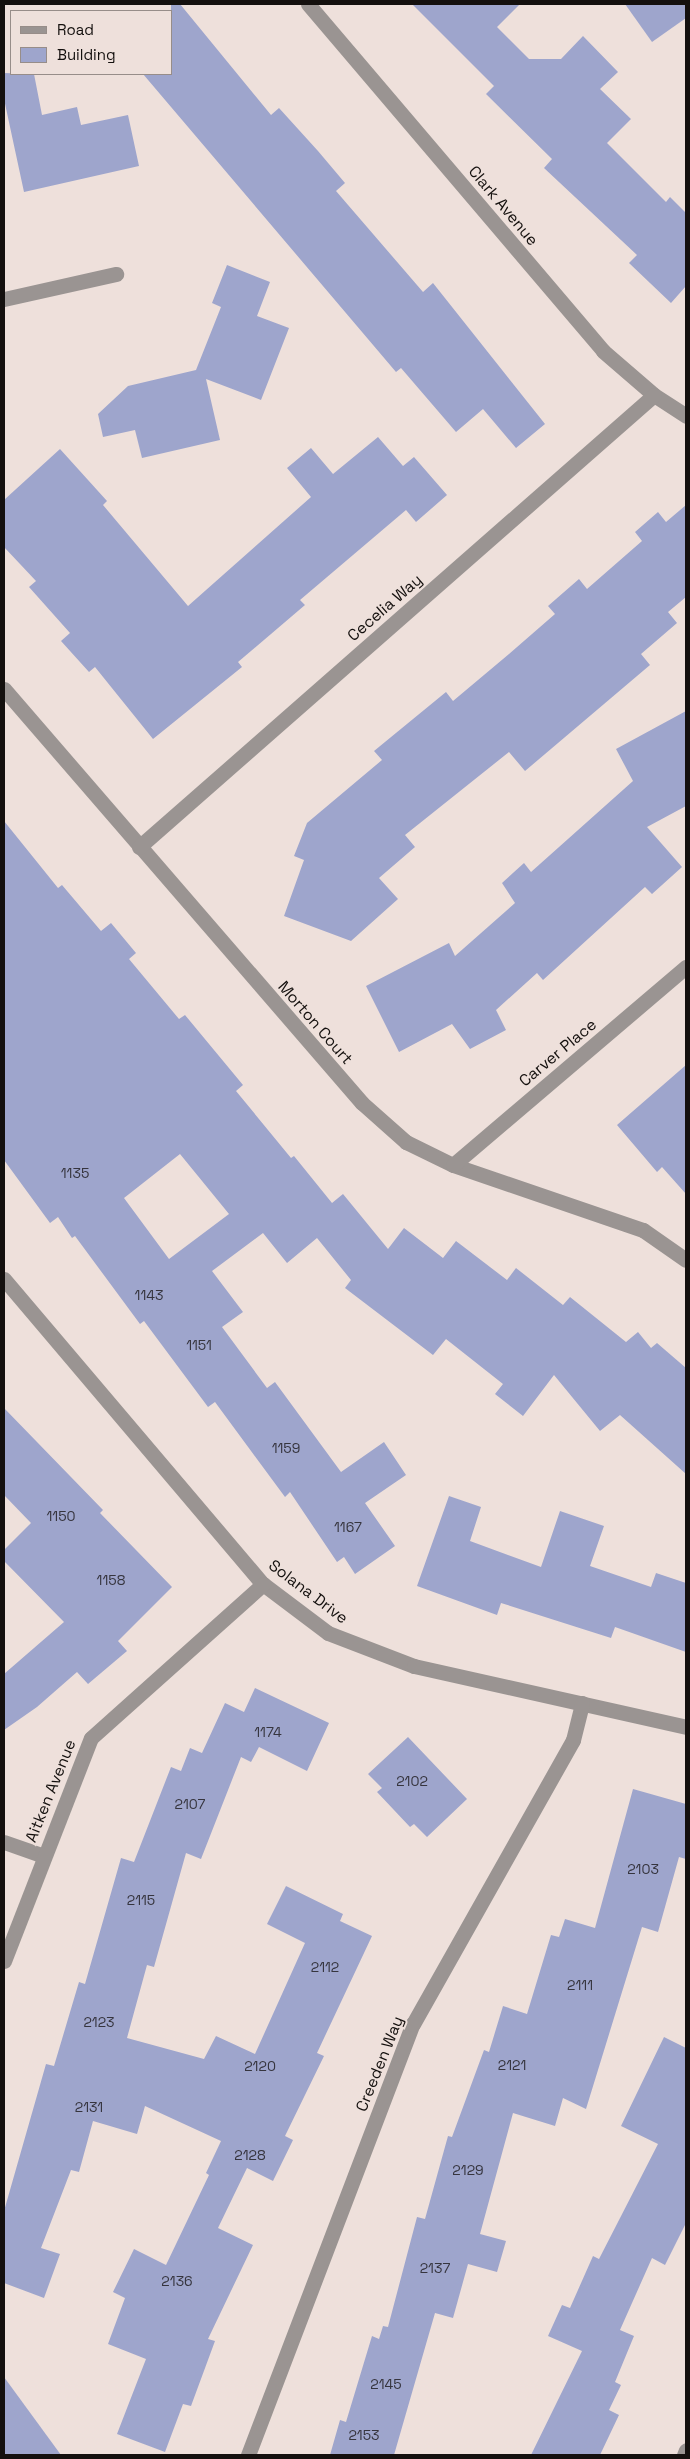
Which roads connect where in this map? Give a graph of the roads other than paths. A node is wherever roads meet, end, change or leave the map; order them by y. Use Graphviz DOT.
graph roads {
  1 [pos="308,4"];
  2 [pos="116,274"];
  3 [pos="4,299"];
  4 [pos="654,395"];
  5 [pos="686,416"];
  6 [pos="4,689"];
  7 [pos="139,847"];
  8 [pos="686,967"];
  9 [pos="453,1166"];
  10 [pos="686,1260"];
  11 [pos="4,1279"];
  12 [pos="263,1584"];
  13 [pos="582,1703"];
  14 [pos="686,1727"];
  15 [pos="4,1842"];
  16 [pos="44,1856"];
  17 [pos="4,1961"];
  18 [pos="686,2450"];
  19 [pos="248,2455"];
  20 [pos="684,2455"];
  1 -- 4 [label="street, Clark Avenue"];
  2 -- 3 [label="street"];
  4 -- 5 [label="street, Clark Avenue"];
  4 -- 7 [label="street, Cecelia Way"];
  6 -- 7 [label="street, Morton Court"];
  7 -- 9 [label="street, Morton Court"];
  8 -- 9 [label="street, Carver Place"];
  9 -- 10 [label="street, Morton Court"];
  11 -- 12 [label="street, Solana Drive"];
  12 -- 13 [label="street, Solana Drive"];
  12 -- 16 [label="street, Aitken Avenue"];
  13 -- 14 [label="street, Solana Drive"];
  13 -- 19 [label="street, Creeden Way"];
  15 -- 16 [label="street"];
  16 -- 17 [label="street, Aitken Avenue"];
  18 -- 20 [label="street"];
}
